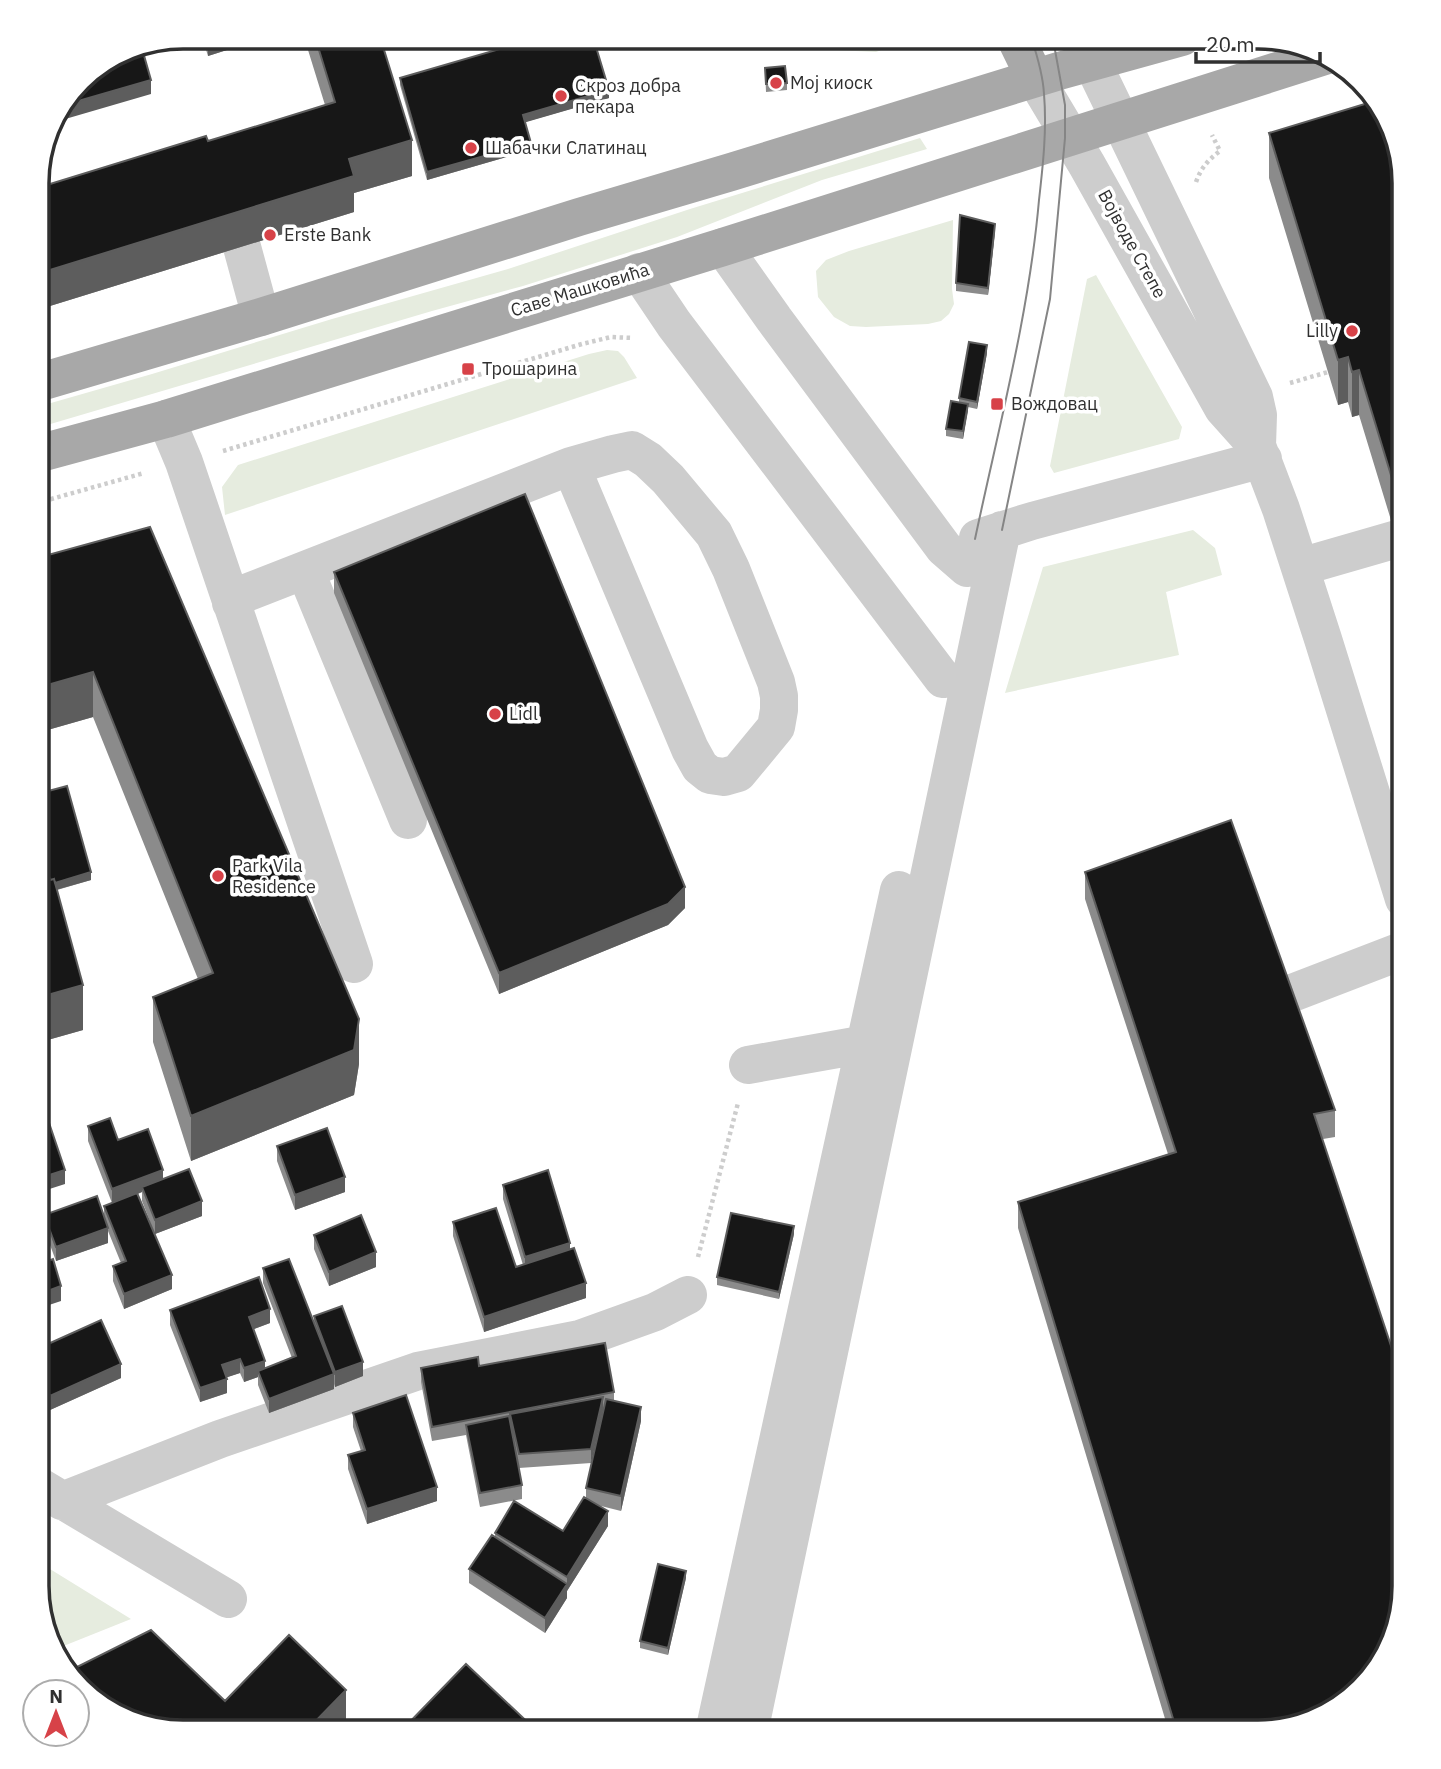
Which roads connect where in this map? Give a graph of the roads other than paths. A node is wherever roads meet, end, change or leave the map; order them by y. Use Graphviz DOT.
graph roads {
  1 [pos="1020,49"];
  2 [pos="1085,49"];
  3 [pos="1311,60"];
  4 [pos="1035,78"];
  5 [pos="1120,120"];
  6 [pos="1069,136"];
  7 [pos="242,247"];
  8 [pos="723,247"];
  9 [pos="639,272"];
  10 [pos="261,317"];
  11 [pos="49,379"];
  12 [pos="166,419"];
  13 [pos="49,451"];
  14 [pos="1260,452"];
  15 [pos="571,466"];
  16 [pos="1392,540"];
  17 [pos="972,546"];
  18 [pos="1300,567"];
  19 [pos="305,570"];
  20 [pos="231,603"];
  21 [pos="943,679"];
  22 [pos="408,820"];
  23 [pos="1392,861"];
  24 [pos="1392,955"];
  25 [pos="354,964"];
  26 [pos="1287,995"];
  27 [pos="866,1044"];
  28 [pos="748,1065"];
  29 [pos="688,1295"];
  30 [pos="50,1493"];
  31 [pos="228,1600"];
  32 [pos="716,1720"];
  33 [pos="751,1720"];
  1 -- 4 [label="main road, Војводе Степе"];
  2 -- 4 [label="main road"];
  2 -- 5 [label="street, Војводе Степе"];
  3 -- 5 [label="main road, Саве Машковића"];
  4 -- 6 [label="street, Војводе Степе"];
  4 -- 10 [label="main road"];
  5 -- 6 [label="main road, Саве Машковића"];
  5 -- 14 [label="street, Војводе Степе"];
  6 -- 8 [label="main road, Саве Машковића"];
  6 -- 14 [label="street, Војводе Степе"];
  7 -- 10 [label="street"];
  8 -- 9 [label="main road, Саве Машковића"];
  8 -- 17 [label="street"];
  9 -- 12 [label="main road, Саве Машковића"];
  9 -- 21 [label="street"];
  10 -- 11 [label="main road"];
  12 -- 13 [label="main road, Саве Машковића"];
  12 -- 20 [label="street"];
  14 -- 17 [label="street"];
  14 -- 18 [label="street, Војводе Степе"];
  15 -- 15 [label="street"];
  15 -- 19 [label="street"];
  16 -- 18 [label="street"];
  17 -- 21 [label="street"];
  17 -- 33 [label="street"];
  18 -- 23 [label="street, Војводе Степе"];
  19 -- 20 [label="street"];
  19 -- 22 [label="street"];
  20 -- 25 [label="street"];
  21 -- 27 [label="street"];
  24 -- 26 [label="street"];
  27 -- 28 [label="street"];
  27 -- 32 [label="street"];
  29 -- 30 [label="street"];
  30 -- 31 [label="street"];
}
